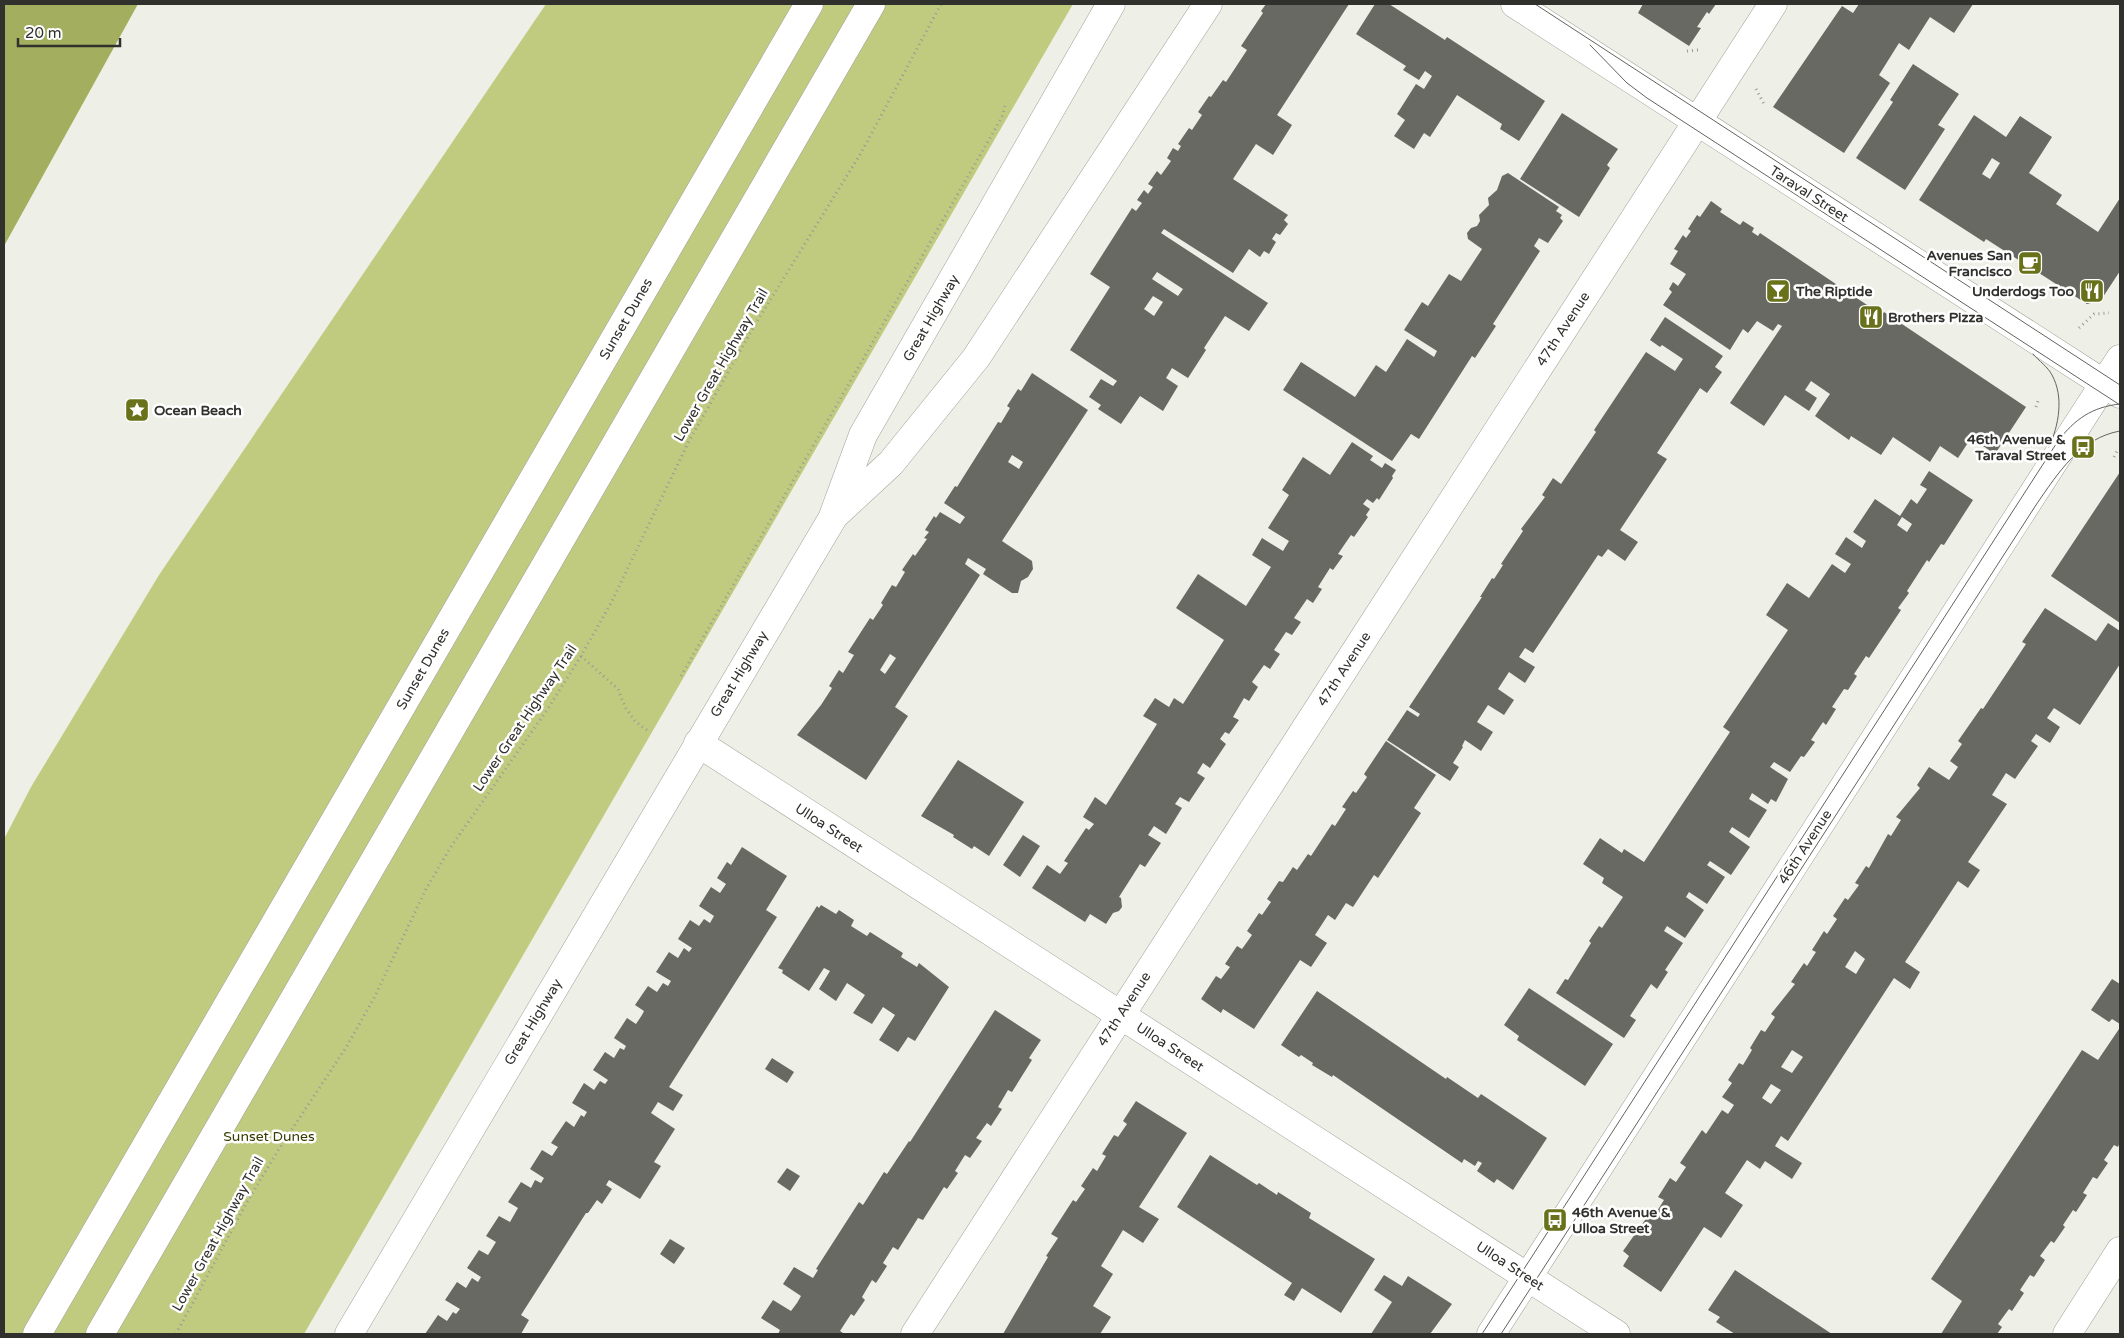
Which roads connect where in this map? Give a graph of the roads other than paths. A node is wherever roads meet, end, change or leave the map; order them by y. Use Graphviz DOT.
graph roads {
  1 [pos="809,4"];
  2 [pos="871,4"];
  3 [pos="1111,4"];
  4 [pos="1208,4"];
  5 [pos="1515,4"];
  6 [pos="1773,4"];
  7 [pos="1697,121"];
  8 [pos="2120,359"];
  9 [pos="2115,385"];
  10 [pos="832,519"];
  11 [pos="698,743"];
  12 [pos="1120,1015"];
  13 [pos="2120,1251"];
  14 [pos="1528,1278"];
  15 [pos="36,1334"];
  16 [pos="100,1334"];
  17 [pos="349,1334"];
  18 [pos="914,1334"];
  19 [pos="1491,1334"];
  20 [pos="1616,1334"];
  21 [pos="2067,1334"];
  1 -- 15 [label="street, Sunset Dunes"];
  2 -- 16 [label="street"];
  3 -- 10 [label="street, Great Highway"];
  4 -- 10 [label="street"];
  5 -- 7 [label="street, Taraval Street"];
  6 -- 7 [label="street, 47th Avenue"];
  7 -- 9 [label="street, Taraval Street"];
  7 -- 12 [label="street, 47th Avenue"];
  8 -- 9 [label="street, 46th Avenue"];
  9 -- 14 [label="street, 46th Avenue"];
  10 -- 11 [label="street, Great Highway"];
  11 -- 12 [label="street, Ulloa Street"];
  11 -- 17 [label="street, Great Highway"];
  12 -- 14 [label="street, Ulloa Street"];
  12 -- 18 [label="street, 47th Avenue"];
  13 -- 21 [label="street"];
  14 -- 19 [label="street, 46th Avenue"];
  14 -- 20 [label="street, Ulloa Street"];
}
